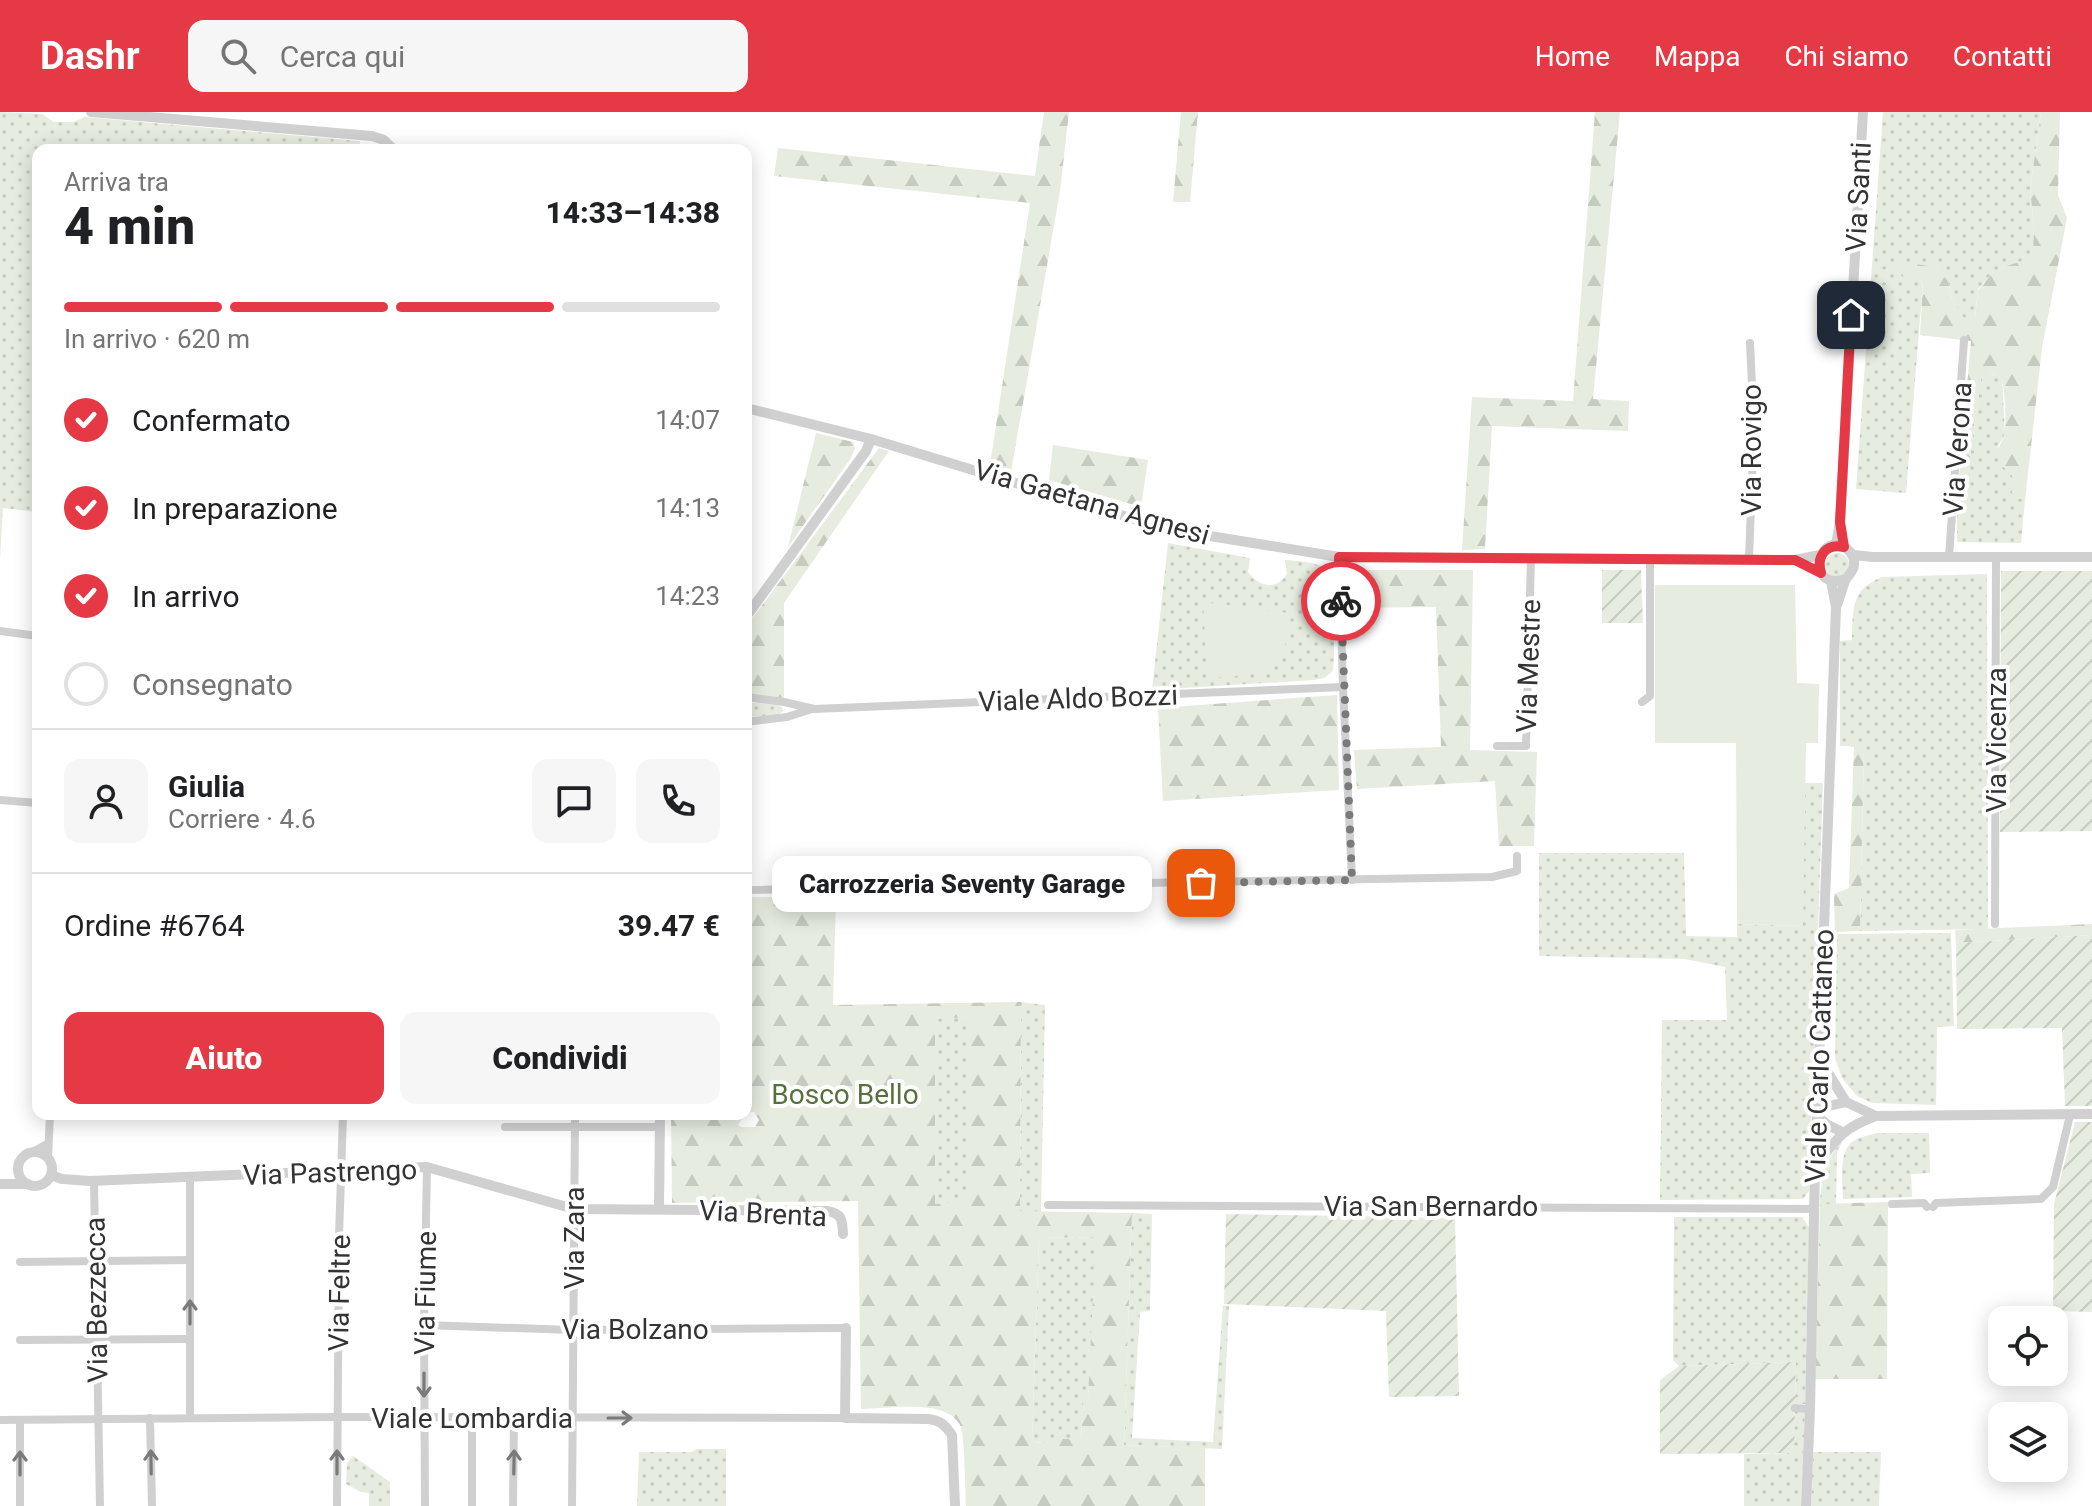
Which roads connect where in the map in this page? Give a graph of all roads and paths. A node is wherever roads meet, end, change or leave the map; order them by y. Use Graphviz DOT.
graph roads {
  1 [pos="91,112"];
  2 [pos="1863,112"];
  3 [pos="387,144"];
  4 [pos="1964,340"];
  5 [pos="1750,343"];
  6 [pos="752,409"];
  7 [pos="871,439"];
  8 [pos="1844,549"];
  9 [pos="1820,555"];
  10 [pos="1996,556"];
  11 [pos="1339,557"];
  12 [pos="1531,557"];
  13 [pos="1873,557"];
  14 [pos="1949,557"];
  15 [pos="2092,557"];
  16 [pos="1650,558"];
  17 [pos="1749,558"];
  18 [pos="1795,560"];
  19 [pos="1854,568"];
  20 [pos="1821,573"];
  21 [pos="1846,579"];
  22 [pos="1831,581"];
  23 [pos="1836,607"];
  24 [pos="752,609"];
  25 [pos="0,631"];
  26 [pos="32,635"];
  27 [pos="1343,687"];
  28 [pos="752,698"];
  29 [pos="1642,702"];
  30 [pos="814,709"];
  31 [pos="752,721"];
  32 [pos="1497,746"];
  33 [pos="0,800"];
  34 [pos="32,803"];
  35 [pos="1517,856"];
  36 [pos="1352,880"];
  37 [pos="752,890"];
  38 [pos="1995,924"];
  39 [pos="1819,1059"];
  40 [pos="1846,1102"];
  41 [pos="2092,1114"];
  42 [pos="2070,1115"];
  43 [pos="1817,1116"];
  44 [pos="1876,1116"];
  45 [pos="49,1120"];
  46 [pos="343,1120"];
  47 [pos="575,1120"];
  48 [pos="660,1120"];
  49 [pos="505,1127"];
  50 [pos="574,1127"];
  51 [pos="660,1127"];
  52 [pos="1842,1132"];
  53 [pos="47,1144"];
  54 [pos="31,1153"];
  55 [pos="48,1158"];
  56 [pos="19,1164"];
  57 [pos="427,1167"];
  58 [pos="1815,1167"];
  59 [pos="341,1169"];
  60 [pos="51,1175"];
  61 [pos="190,1177"];
  62 [pos="0,1181"];
  63 [pos="81,1181"];
  64 [pos="94,1181"];
  65 [pos="28,1184"];
  66 [pos="43,1184"];
  67 [pos="1892,1204"];
  68 [pos="1048,1205"];
  69 [pos="574,1209"];
  70 [pos="664,1209"];
  71 [pos="1814,1209"];
  72 [pos="843,1234"];
  73 [pos="190,1260"];
  74 [pos="96,1261"];
  75 [pos="20,1262"];
  76 [pos="424,1325"];
  77 [pos="846,1328"];
  78 [pos="573,1330"];
  79 [pos="97,1338"];
  80 [pos="190,1339"];
  81 [pos="20,1340"];
  82 [pos="1795,1408"];
  83 [pos="1810,1409"];
  84 [pos="337,1417"];
  85 [pos="514,1417"];
  86 [pos="573,1417"];
  87 [pos="98,1418"];
  88 [pos="150,1418"];
  89 [pos="190,1418"];
  90 [pos="424,1418"];
  91 [pos="472,1418"];
  92 [pos="845,1418"];
  93 [pos="0,1420"];
  94 [pos="20,1420"];
  95 [pos="20,1506"];
  96 [pos="100,1506"];
  97 [pos="152,1506"];
  98 [pos="337,1506"];
  99 [pos="425,1506"];
  100 [pos="472,1506"];
  101 [pos="513,1506"];
  102 [pos="572,1506"];
  103 [pos="955,1506"];
  104 [pos="1806,1506"];
  1 -- 3 [label="street"];
  2 -- 8 [label="street, Via Santi"];
  4 -- 14 [label="street, Via Verona"];
  5 -- 17 [label="street, Via Rovigo"];
  6 -- 7 [label="street, Via Gaetana Agnesi"];
  7 -- 11 [label="street, Via Gaetana Agnesi"];
  7 -- 24 [label="street"];
  8 -- 9 [label="street"];
  8 -- 13 [label="street"];
  8 -- 19 [label="street"];
  9 -- 18 [label="street, Via Gaetana Agnesi"];
  9 -- 20 [label="street"];
  10 -- 14 [label="street"];
  10 -- 15 [label="street"];
  10 -- 38 [label="street, Via Vicenza"];
  11 -- 12 [label="street, Via Gaetana Agnesi"];
  11 -- 27 [label="street"];
  12 -- 16 [label="street, Via Gaetana Agnesi"];
  12 -- 32 [label="street, Via Mestre"];
  13 -- 14 [label="street"];
  13 -- 19 [label="street"];
  16 -- 17 [label="street, Via Gaetana Agnesi"];
  16 -- 29 [label="street"];
  17 -- 18 [label="street, Via Gaetana Agnesi"];
  18 -- 20 [label="street, Via Gaetana Agnesi"];
  19 -- 21 [label="street"];
  20 -- 22 [label="street"];
  21 -- 22 [label="street"];
  21 -- 23 [label="street, Viale Carlo Cattaneo"];
  22 -- 23 [label="street, Viale Carlo Cattaneo"];
  23 -- 39 [label="street, Viale Carlo Cattaneo"];
  25 -- 26 [label="street"];
  27 -- 30 [label="street, Viale Aldo Bozzi"];
  27 -- 36 [label="street"];
  28 -- 30 [label="street, Viale Aldo Bozzi"];
  30 -- 31 [label="street, Viale Aldo Bozzi"];
  33 -- 34 [label="street"];
  35 -- 36 [label="street"];
  36 -- 37 [label="street"];
  39 -- 40 [label="street"];
  39 -- 43 [label="street, Viale Carlo Cattaneo"];
  40 -- 43 [label="street"];
  40 -- 44 [label="street"];
  41 -- 42 [label="street"];
  42 -- 44 [label="street"];
  42 -- 67 [label="street"];
  43 -- 52 [label="street"];
  43 -- 58 [label="street, Viale Carlo Cattaneo"];
  44 -- 52 [label="street"];
  45 -- 53 [label="street"];
  46 -- 59 [label="street, Via Feltre"];
  47 -- 50 [label="street, Via Zara"];
  48 -- 51 [label="street"];
  49 -- 50 [label="street"];
  50 -- 51 [label="street"];
  50 -- 69 [label="street, Via Zara"];
  51 -- 70 [label="street"];
  52 -- 58 [label="street"];
  53 -- 54 [label="street"];
  53 -- 55 [label="street"];
  54 -- 55 [label="street"];
  54 -- 56 [label="street"];
  55 -- 60 [label="street"];
  56 -- 62 [label="street"];
  56 -- 65 [label="street"];
  57 -- 59 [label="street, Via Pastrengo"];
  57 -- 69 [label="street, Via Pastrengo"];
  57 -- 76 [label="street, Via Fiume"];
  58 -- 71 [label="street, Viale Carlo Cattaneo"];
  59 -- 61 [label="street, Via Pastrengo"];
  59 -- 84 [label="street, Via Feltre"];
  60 -- 63 [label="street, Via Pastrengo"];
  60 -- 66 [label="street"];
  61 -- 64 [label="street, Via Pastrengo"];
  61 -- 73 [label="street"];
  62 -- 65 [label="street"];
  63 -- 64 [label="street, Via Pastrengo"];
  63 -- 66 [label="street, Via Pastrengo"];
  64 -- 74 [label="street, Via Bezzecca"];
  65 -- 66 [label="street"];
  68 -- 71 [label="street, Via San Bernardo"];
  69 -- 70 [label="street, Via Pastrengo"];
  69 -- 78 [label="street, Via Zara"];
  70 -- 72 [label="street, Via Brenta"];
  71 -- 83 [label="street, Viale Carlo Cattaneo"];
  73 -- 74 [label="street"];
  80 -- 73 [label="street, one-way"];
  74 -- 75 [label="street"];
  74 -- 79 [label="street, Via Bezzecca"];
  76 -- 78 [label="street, Via Bolzano"];
  76 -- 90 [label="street, Via Fiume, one-way"];
  77 -- 78 [label="street, Via Bolzano"];
  77 -- 92 [label="street"];
  78 -- 86 [label="street, Via Zara"];
  79 -- 80 [label="street"];
  79 -- 81 [label="street"];
  79 -- 87 [label="street, Via Bezzecca"];
  80 -- 89 [label="street"];
  82 -- 83 [label="street"];
  83 -- 104 [label="street, Viale Carlo Cattaneo"];
  84 -- 89 [label="street, Viale Lombardia"];
  84 -- 90 [label="street, Viale Lombardia"];
  98 -- 84 [label="street, Via Feltre, one-way"];
  85 -- 86 [label="street, Viale Lombardia"];
  85 -- 91 [label="street, Viale Lombardia"];
  101 -- 85 [label="street, one-way"];
  86 -- 92 [label="street, Viale Lombardia, one-way"];
  86 -- 102 [label="street, Via Zara"];
  87 -- 88 [label="street, Viale Lombardia"];
  87 -- 94 [label="street, Viale Lombardia"];
  87 -- 96 [label="street, Via Bezzecca"];
  88 -- 89 [label="street, Viale Lombardia"];
  97 -- 88 [label="street, one-way"];
  90 -- 91 [label="street, Viale Lombardia"];
  90 -- 99 [label="street, Via Fiume"];
  91 -- 100 [label="street"];
  92 -- 103 [label="street"];
  93 -- 94 [label="street, Viale Lombardia"];
  95 -- 94 [label="street, one-way"];
}
